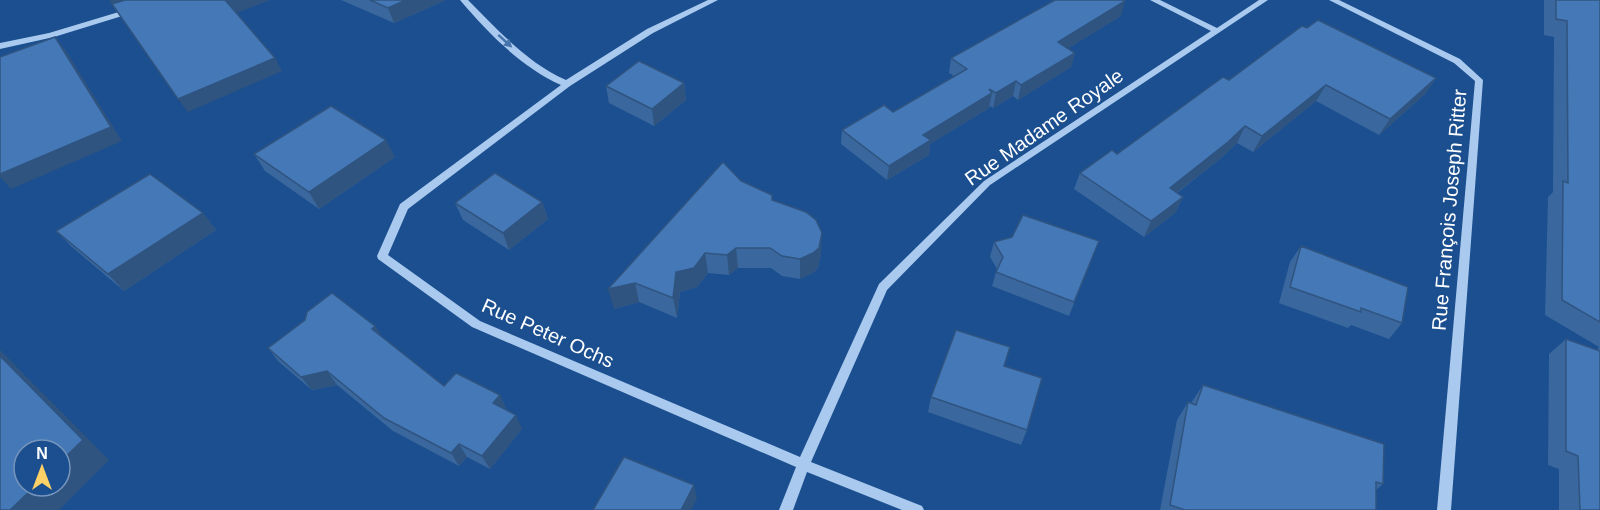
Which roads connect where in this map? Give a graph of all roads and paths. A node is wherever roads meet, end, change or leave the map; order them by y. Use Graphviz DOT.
graph roads {
  1 [pos="464,0"];
  2 [pos="714,0"];
  3 [pos="1154,0"];
  4 [pos="1264,0"];
  5 [pos="1333,0"];
  6 [pos="141,7"];
  7 [pos="1215,30"];
  8 [pos="0,46"];
  9 [pos="567,84"];
  10 [pos="805,465"];
  11 [pos="786,510"];
  12 [pos="917,510"];
  13 [pos="1444,510"];
  1 -- 9 [label="street, one-way"];
  2 -- 9 [label="street, Rue Peter Ochs"];
  3 -- 7 [label="street"];
  4 -- 7 [label="street, Rue Madame Royale"];
  5 -- 13 [label="street, Rue François Joseph Ritter"];
  6 -- 8 [label="street"];
  7 -- 10 [label="street, Rue Madame Royale"];
  9 -- 10 [label="street, Rue Peter Ochs"];
  10 -- 11 [label="street, Rue Madame Royale"];
  10 -- 12 [label="street"];
}
